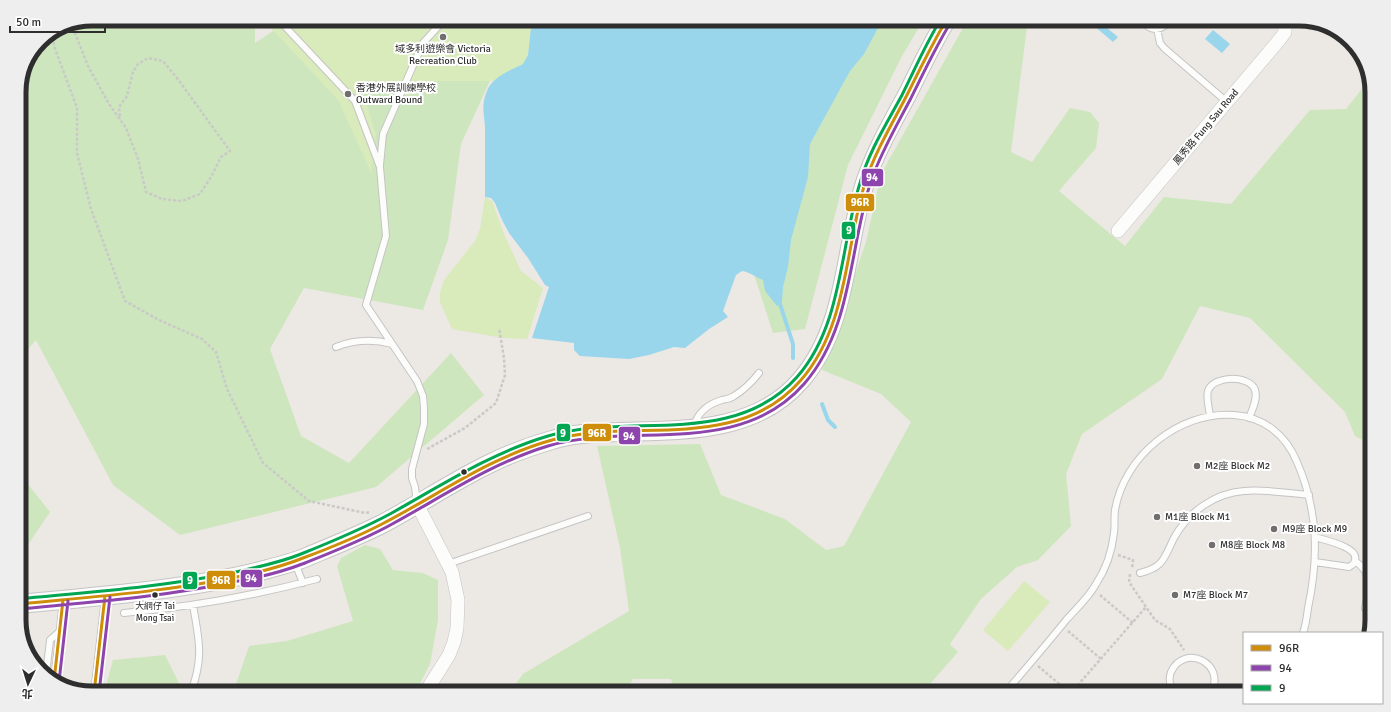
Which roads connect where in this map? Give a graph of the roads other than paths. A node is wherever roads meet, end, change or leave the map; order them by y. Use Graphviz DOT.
graph roads {
  1 [pos="285,26"];
  2 [pos="439,26"];
  3 [pos="943,26"];
  4 [pos="1148,26"];
  5 [pos="1164,26"];
  6 [pos="1285,26"];
  7 [pos="1157,30"];
  8 [pos="1227,102"];
  9 [pos="380,167"];
  10 [pos="1118,231"];
  11 [pos="392,344"];
  12 [pos="336,347"];
  13 [pos="759,373"];
  14 [pos="1210,416"];
  15 [pos="1249,418"];
  16 [pos="694,429"];
  17 [pos="1308,495"];
  18 [pos="417,504"];
  19 [pos="588,516"];
  20 [pos="1315,537"];
  21 [pos="294,561"];
  22 [pos="1355,561"];
  23 [pos="1315,562"];
  24 [pos="448,564"];
  25 [pos="1365,570"];
  26 [pos="1140,573"];
  27 [pos="317,579"];
  28 [pos="303,582"];
  29 [pos="105,596"];
  30 [pos="63,600"];
  31 [pos="26,603"];
  32 [pos="193,605"];
  33 [pos="124,613"];
  34 [pos="59,632"];
  35 [pos="1303,632"];
  36 [pos="47,664"];
  37 [pos="55,675"];
  38 [pos="95,686"];
  39 [pos="193,686"];
  40 [pos="429,686"];
  41 [pos="1011,686"];
  42 [pos="1171,686"];
  43 [pos="1214,686"];
  1 -- 9 [label="lane"];
  2 -- 9 [label="lane"];
  3 -- 16 [label="street"];
  4 -- 7 [label="lane"];
  5 -- 7 [label="lane"];
  6 -- 8 [label="street, 鳳秀路 Fung Sau Road"];
  7 -- 8 [label="lane"];
  8 -- 10 [label="street, 鳳秀路 Fung Sau Road"];
  9 -- 11 [label="lane"];
  11 -- 12 [label="lane"];
  11 -- 18 [label="lane"];
  13 -- 16 [label="lane"];
  14 -- 15 [label="lane"];
  14 -- 15 [label="lane"];
  14 -- 41 [label="lane"];
  15 -- 17 [label="lane"];
  16 -- 18 [label="street"];
  17 -- 20 [label="lane"];
  17 -- 26 [label="lane"];
  18 -- 21 [label="street"];
  18 -- 24 [label="street"];
  19 -- 24 [label="lane"];
  20 -- 22 [label="lane"];
  20 -- 23 [label="lane"];
  21 -- 28 [label="lane"];
  21 -- 29 [label="street"];
  22 -- 23 [label="lane"];
  22 -- 25 [label="lane"];
  23 -- 35 [label="lane"];
  24 -- 40 [label="street"];
  27 -- 28 [label="lane"];
  28 -- 32 [label="lane"];
  29 -- 30 [label="street"];
  29 -- 38 [label="lane"];
  30 -- 31 [label="street"];
  30 -- 34 [label="lane"];
  32 -- 33 [label="lane"];
  32 -- 39 [label="lane"];
  34 -- 36 [label="lane"];
  34 -- 37 [label="lane"];
  42 -- 43 [label="lane"];
}
